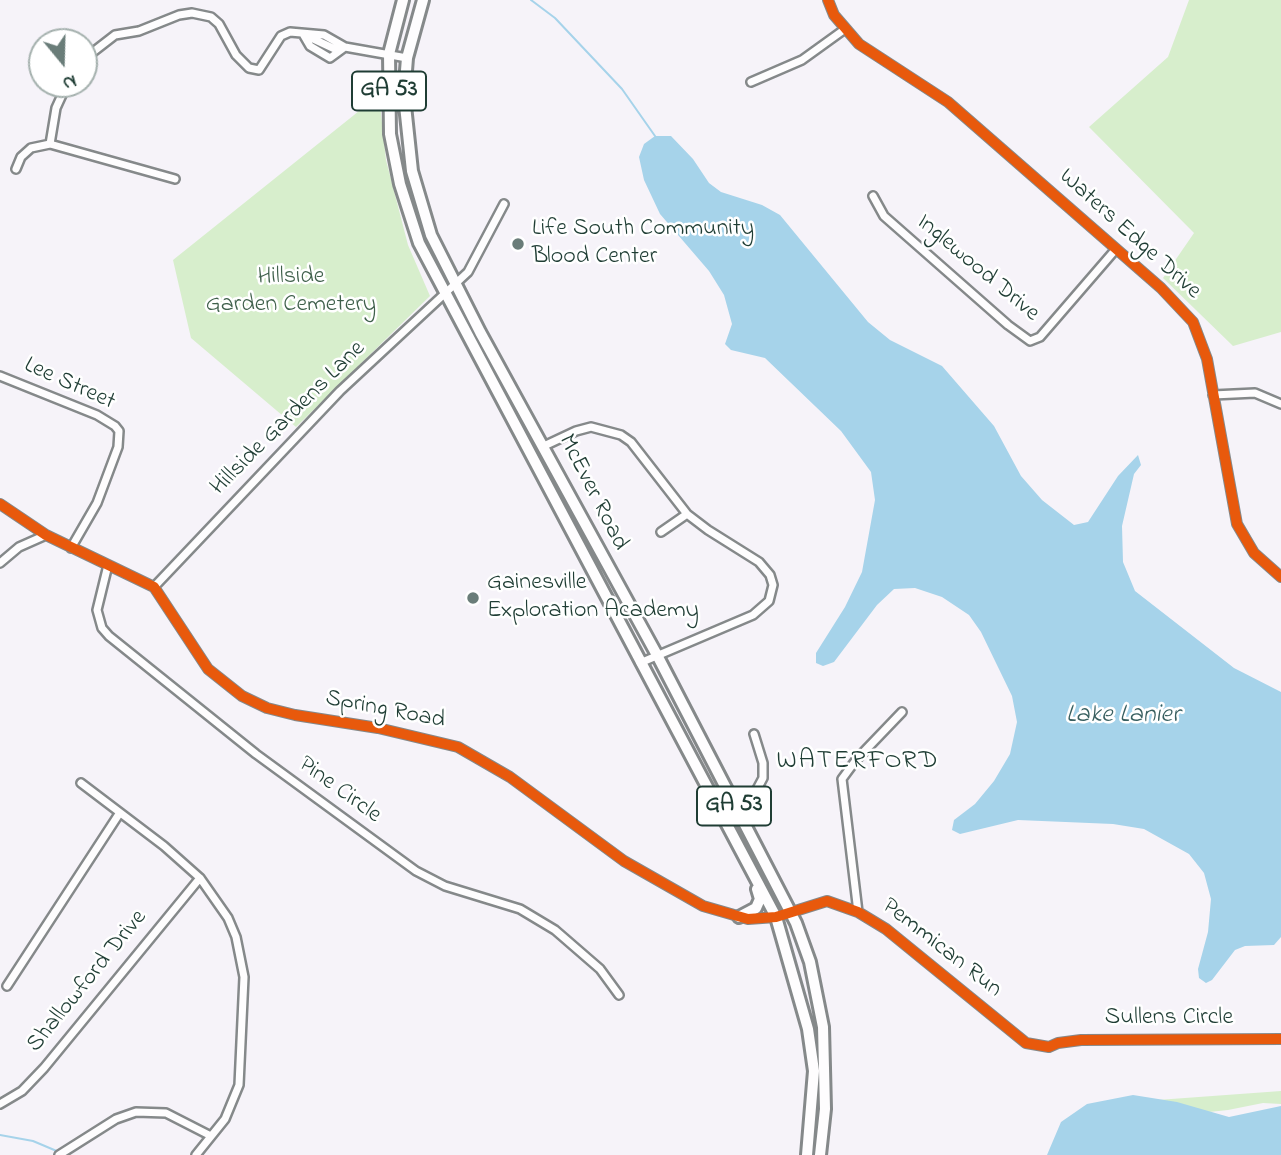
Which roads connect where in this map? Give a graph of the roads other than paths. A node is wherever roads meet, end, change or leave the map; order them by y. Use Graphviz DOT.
graph roads {
  1 [pos="403,0"];
  2 [pos="423,0"];
  3 [pos="828,0"];
  4 [pos="845,29"];
  5 [pos="303,34"];
  6 [pos="98,48"];
  7 [pos="342,49"];
  8 [pos="389,54"];
  9 [pos="407,58"];
  10 [pos="751,82"];
  11 [pos="60,98"];
  12 [pos="51,144"];
  13 [pos="16,169"];
  14 [pos="175,179"];
  15 [pos="873,196"];
  16 [pos="504,204"];
  17 [pos="1116,250"];
  18 [pos="457,284"];
  19 [pos="446,293"];
  20 [pos="0,376"];
  21 [pos="1213,395"];
  22 [pos="1281,404"];
  23 [pos="544,446"];
  24 [pos="0,504"];
  25 [pos="687,514"];
  26 [pos="661,532"];
  27 [pos="46,535"];
  28 [pos="71,548"];
  29 [pos="0,563"];
  30 [pos="108,565"];
  31 [pos="1281,577"];
  32 [pos="154,587"];
  33 [pos="657,655"];
  34 [pos="640,663"];
  35 [pos="902,712"];
  36 [pos="754,734"];
  37 [pos="81,783"];
  38 [pos="738,812"];
  39 [pos="119,814"];
  40 [pos="733,836"];
  41 [pos="200,878"];
  42 [pos="791,911"];
  43 [pos="858,912"];
  44 [pos="739,917"];
  45 [pos="776,917"];
  46 [pos="7,986"];
  47 [pos="619,995"];
  48 [pos="1281,1039"];
  49 [pos="1058,1043"];
  50 [pos="0,1104"];
  51 [pos="211,1136"];
  52 [pos="59,1155"];
  53 [pos="196,1155"];
  54 [pos="807,1155"];
  55 [pos="820,1155"];
  1 -- 8 [label="main road, McEver Road / GA 53"];
  2 -- 9 [label="main road, McEver Road / GA 53"];
  3 -- 4 [label="street, Waters Edge Drive"];
  4 -- 10 [label="street"];
  4 -- 17 [label="street, Waters Edge Drive"];
  5 -- 6 [label="street"];
  5 -- 7 [label="street"];
  5 -- 7 [label="street"];
  7 -- 8 [label="street"];
  8 -- 9 [label="street"];
  8 -- 19 [label="main road, McEver Road / GA 53"];
  9 -- 18 [label="main road, McEver Road / GA 53"];
  11 -- 12 [label="street"];
  12 -- 13 [label="street"];
  12 -- 14 [label="street"];
  15 -- 17 [label="street, Inglewood Drive"];
  16 -- 18 [label="street, Hillside Gardens Lane"];
  17 -- 21 [label="street, Waters Edge Drive"];
  18 -- 19 [label="street, Hillside Gardens Lane"];
  18 -- 23 [label="main road, McEver Road / GA 53"];
  19 -- 32 [label="street, Hillside Gardens Lane"];
  19 -- 34 [label="main road, McEver Road / GA 53"];
  20 -- 28 [label="street, Lee Street"];
  21 -- 22 [label="street"];
  21 -- 31 [label="street, Waters Edge Drive"];
  23 -- 25 [label="street"];
  23 -- 33 [label="main road, McEver Road / GA 53"];
  24 -- 27 [label="street"];
  25 -- 26 [label="street"];
  25 -- 33 [label="street"];
  27 -- 28 [label="street"];
  27 -- 29 [label="street"];
  28 -- 30 [label="street"];
  30 -- 32 [label="street"];
  30 -- 47 [label="street, Pine Circle"];
  32 -- 44 [label="street, Spring Road"];
  33 -- 34 [label="street"];
  33 -- 38 [label="main road, McEver Road / GA 53"];
  34 -- 40 [label="main road, McEver Road / GA 53"];
  35 -- 43 [label="street"];
  36 -- 38 [label="street"];
  37 -- 39 [label="street"];
  38 -- 42 [label="main road, McEver Road / GA 53"];
  39 -- 41 [label="street"];
  39 -- 46 [label="street"];
  40 -- 44 [label="main road"];
  40 -- 45 [label="main road, McEver Road / GA 53"];
  41 -- 50 [label="street, Shallowford Drive"];
  41 -- 51 [label="street"];
  42 -- 43 [label="street, Pemmican Run"];
  42 -- 45 [label="street, Spring Road"];
  42 -- 55 [label="main road, McEver Road / GA 53"];
  43 -- 49 [label="street, Pemmican Run"];
  44 -- 45 [label="street, Spring Road"];
  45 -- 54 [label="main road, McEver Road / GA 53"];
  48 -- 49 [label="street, Sullens Circle"];
  51 -- 52 [label="street"];
  51 -- 53 [label="street"];
}
